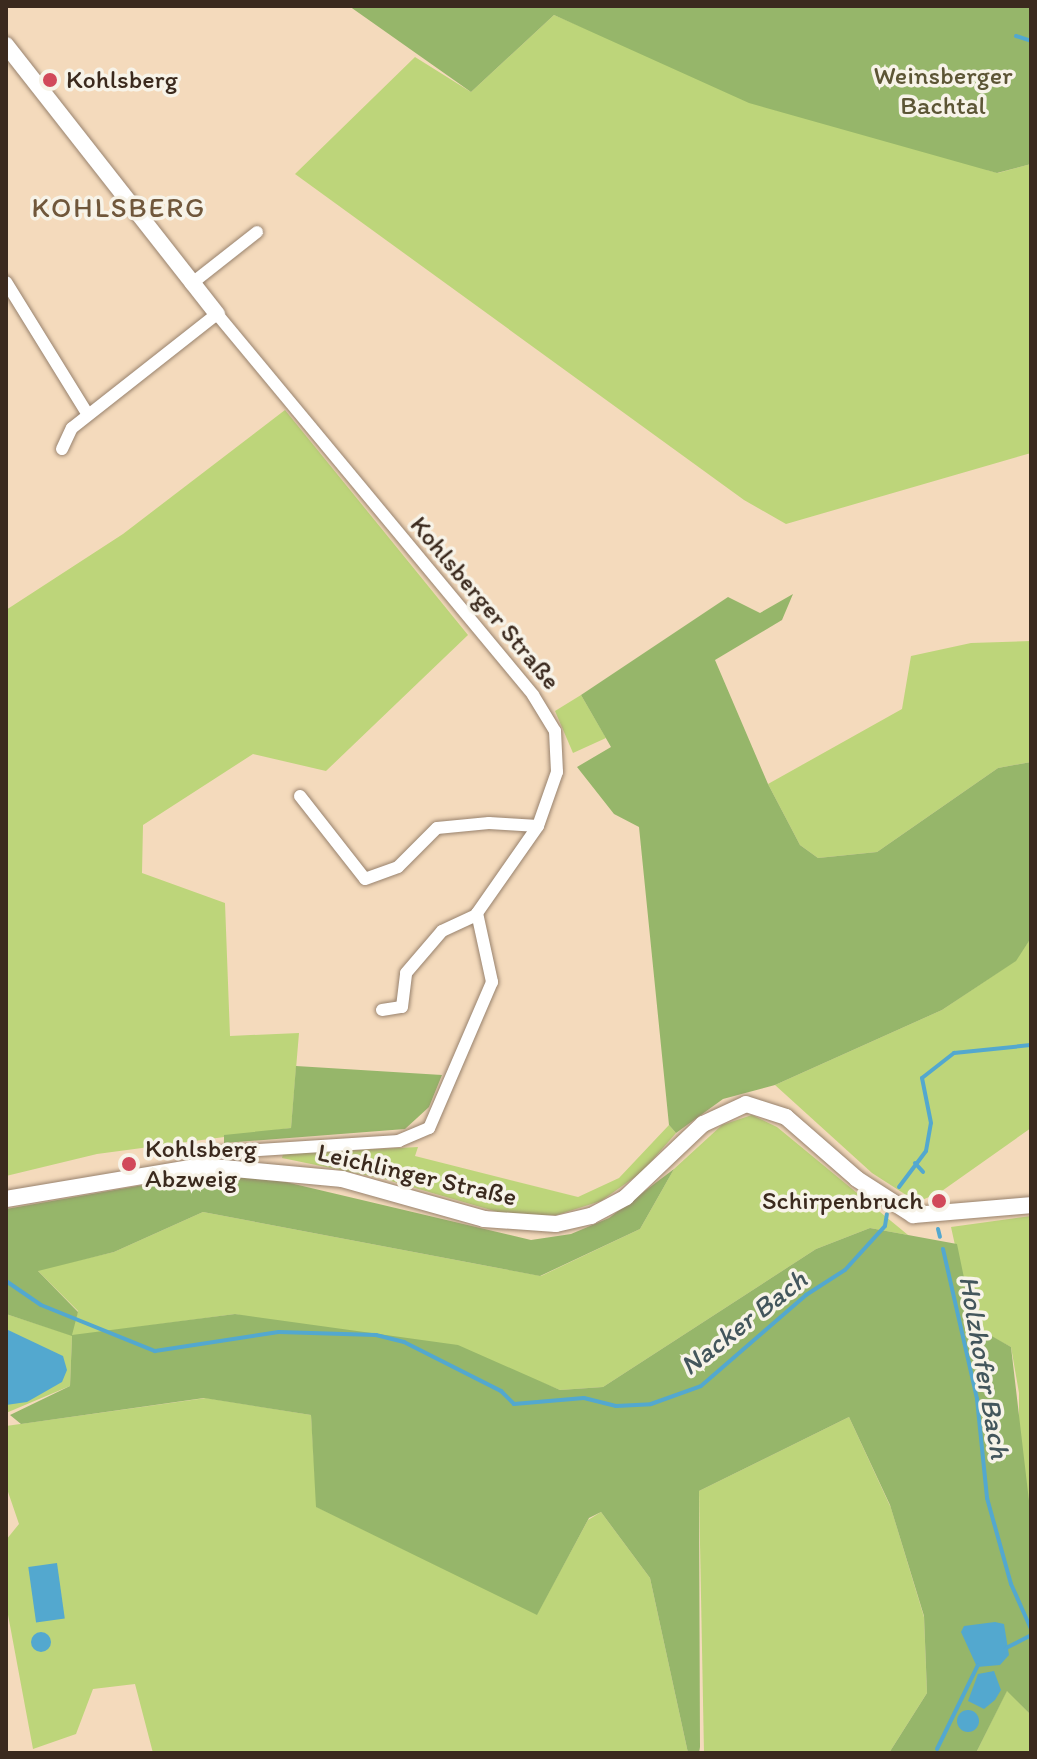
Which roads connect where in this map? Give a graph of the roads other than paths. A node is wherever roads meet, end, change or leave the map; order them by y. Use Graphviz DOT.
graph roads {
  1 [pos="6,45"];
  2 [pos="257,232"];
  3 [pos="6,282"];
  4 [pos="191,284"];
  5 [pos="217,314"];
  6 [pos="88,415"];
  7 [pos="62,449"];
  8 [pos="300,796"];
  9 [pos="538,826"];
  10 [pos="476,915"];
  11 [pos="382,1010"];
  12 [pos="202,1166"];
  13 [pos="6,1199"];
  14 [pos="1031,1205"];
  1 -- 4 [label="main road, Kohlsberger Straße"];
  2 -- 4 [label="street"];
  3 -- 6 [label="street"];
  4 -- 5 [label="main road, Kohlsberger Straße"];
  5 -- 6 [label="street"];
  5 -- 9 [label="street, Kohlsberger Straße"];
  6 -- 7 [label="street"];
  8 -- 9 [label="street"];
  9 -- 10 [label="street, Kohlsberger Straße"];
  10 -- 11 [label="street"];
  10 -- 12 [label="street"];
  12 -- 13 [label="main road, Leichlinger Straße"];
  12 -- 14 [label="main road, Leichlinger Straße"];
}
